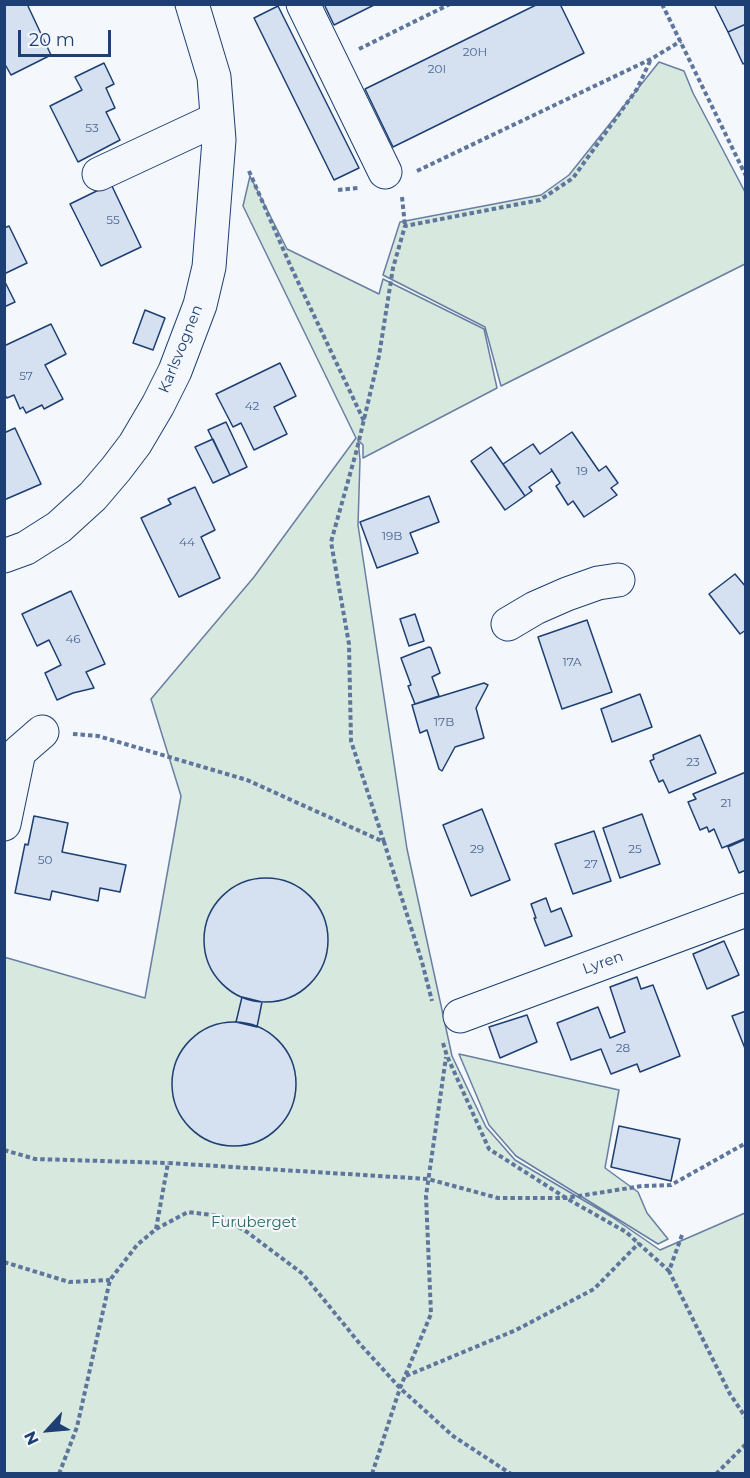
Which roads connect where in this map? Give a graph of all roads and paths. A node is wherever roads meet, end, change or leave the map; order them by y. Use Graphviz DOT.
graph roads {
  1 [pos="303,4"];
  2 [pos="450,4"];
  3 [pos="662,4"];
  4 [pos="200,7"];
  5 [pos="681,41"];
  6 [pos="371,43"];
  7 [pos="651,59"];
  8 [pos="218,129"];
  9 [pos="739,163"];
  10 [pos="433,164"];
  11 [pos="746,166"];
  12 [pos="99,174"];
  13 [pos="746,176"];
  14 [pos="393,183"];
  15 [pos="405,226"];
  16 [pos="364,422"];
  17 [pos="4,556"];
  18 [pos="618,580"];
  19 [pos="508,624"];
  20 [pos="42,732"];
  21 [pos="4,824"];
  22 [pos="384,842"];
  23 [pos="746,910"];
  24 [pos="445,1019"];
  25 [pos="447,1056"];
  26 [pos="746,1143"];
  27 [pos="4,1150"];
  28 [pos="168,1163"];
  29 [pos="428,1179"];
  30 [pos="566,1198"];
  31 [pos="156,1229"];
  32 [pos="682,1235"];
  33 [pos="639,1243"];
  34 [pos="4,1262"];
  35 [pos="669,1271"];
  36 [pos="110,1280"];
  37 [pos="405,1377"];
  38 [pos="400,1388"];
  39 [pos="746,1418"];
  40 [pos="746,1444"];
  41 [pos="59,1473"];
  42 [pos="372,1473"];
  43 [pos="511,1473"];
  44 [pos="716,1473"];
  1 -- 14 [label="street"];
  2 -- 6 [label="path"];
  3 -- 5 [label="path"];
  4 -- 8 [label="street, Karlsvognen"];
  5 -- 7 [label="path"];
  5 -- 9 [label="path"];
  7 -- 10 [label="path"];
  7 -- 15 [label="path"];
  8 -- 12 [label="street"];
  8 -- 16 [label="path"];
  8 -- 17 [label="street, Karlsvognen"];
  9 -- 11 [label="path"];
  9 -- 13 [label="path"];
  14 -- 15 [label="path"];
  15 -- 16 [label="path"];
  16 -- 22 [label="path"];
  18 -- 19 [label="street"];
  20 -- 21 [label="street"];
  20 -- 22 [label="path"];
  22 -- 24 [label="path"];
  23 -- 24 [label="street, Lyren"];
  24 -- 25 [label="path"];
  25 -- 29 [label="path"];
  25 -- 30 [label="path"];
  26 -- 30 [label="path"];
  27 -- 28 [label="path"];
  28 -- 29 [label="path"];
  28 -- 31 [label="path"];
  29 -- 30 [label="path"];
  29 -- 37 [label="path"];
  30 -- 33 [label="path"];
  31 -- 36 [label="path"];
  31 -- 38 [label="path"];
  32 -- 35 [label="path"];
  33 -- 35 [label="path"];
  33 -- 37 [label="path"];
  34 -- 36 [label="path"];
  35 -- 39 [label="path"];
  36 -- 41 [label="path"];
  37 -- 38 [label="path"];
  38 -- 42 [label="path"];
  38 -- 43 [label="path"];
  40 -- 44 [label="path"];
}
